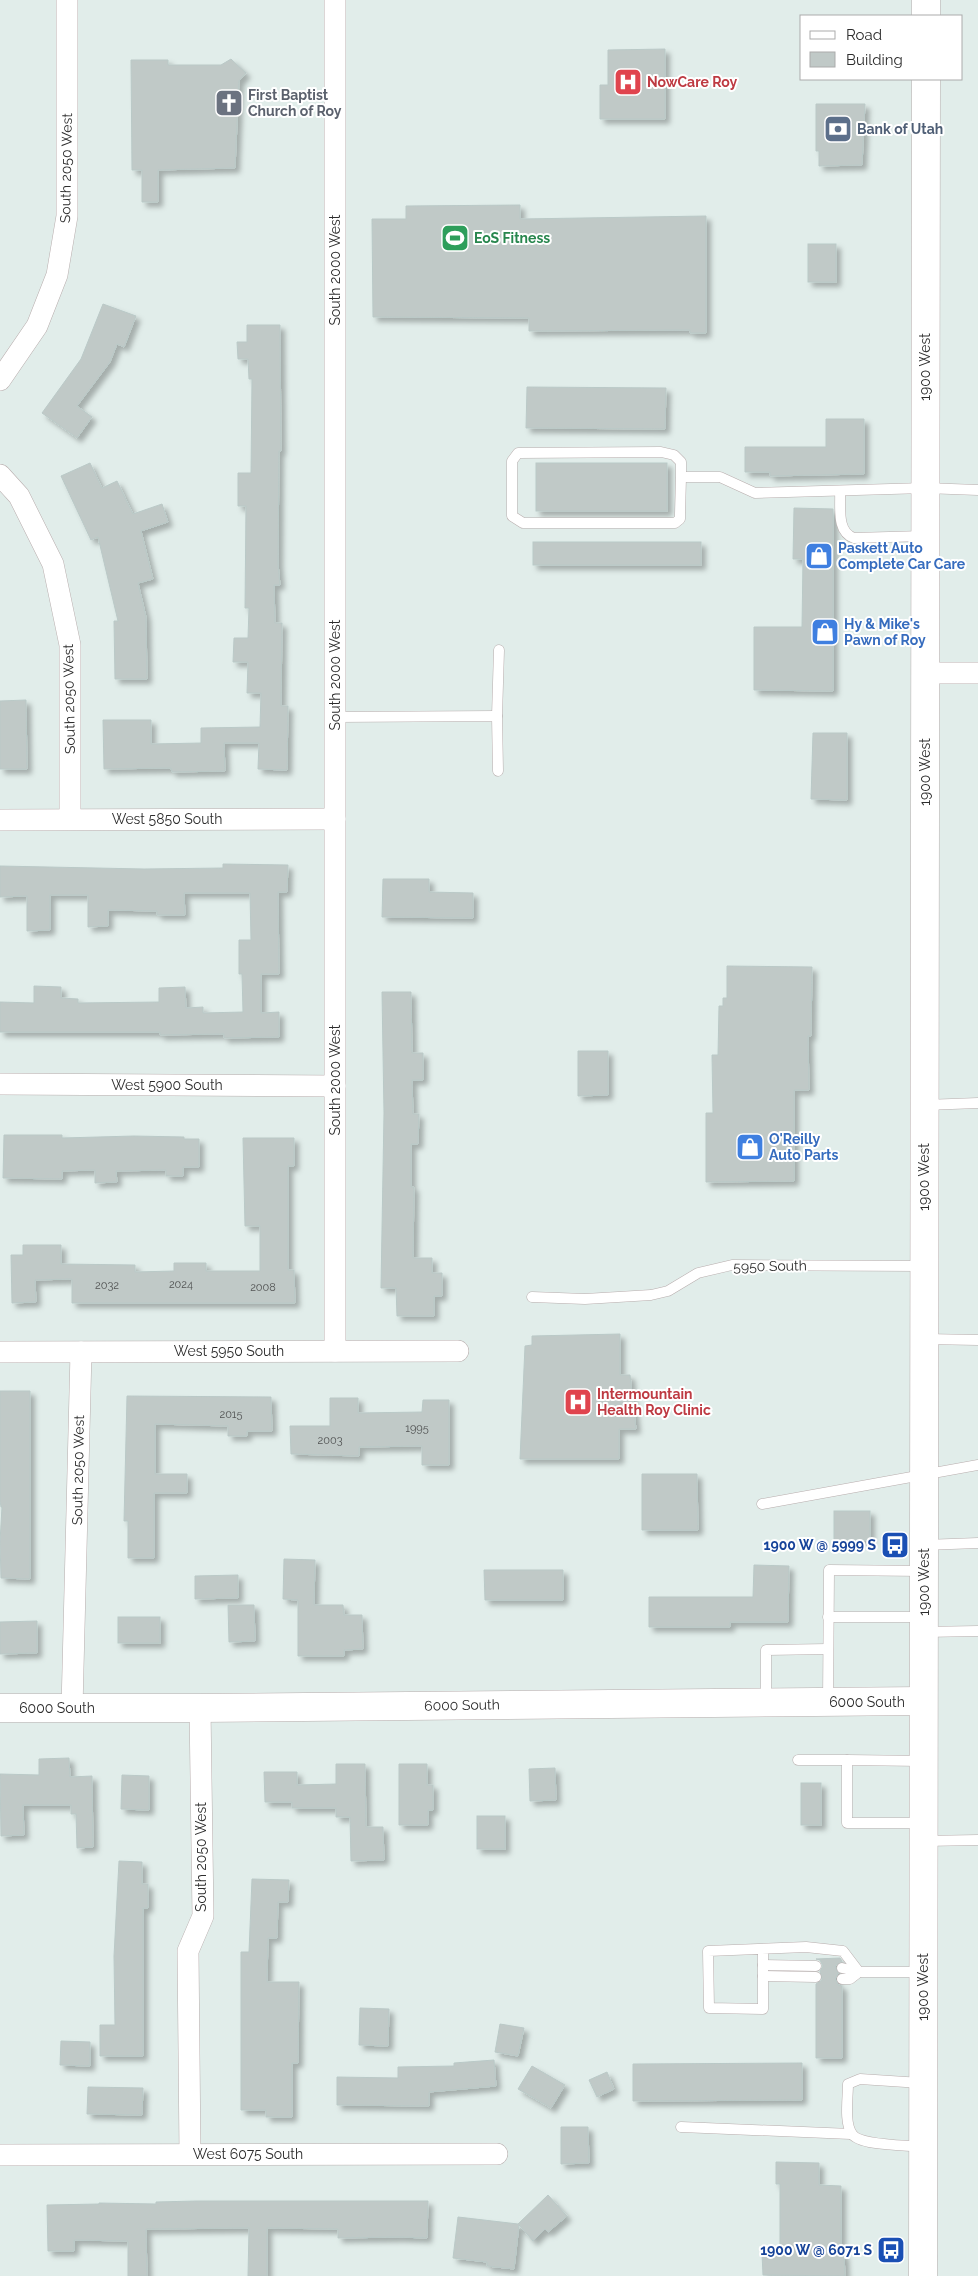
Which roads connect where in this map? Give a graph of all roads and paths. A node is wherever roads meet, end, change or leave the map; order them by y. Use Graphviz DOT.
graph roads {
  1 [pos="66,0"];
  2 [pos="335,0"];
  3 [pos="926,0"];
  4 [pos="926,15"];
  5 [pos="926,80"];
  6 [pos="0,380"];
  7 [pos="0,475"];
  8 [pos="680,477"];
  9 [pos="925,488"];
  10 [pos="978,490"];
  11 [pos="840,491"];
  12 [pos="925,536"];
  13 [pos="499,650"];
  14 [pos="925,673"];
  15 [pos="978,673"];
  16 [pos="496,716"];
  17 [pos="335,717"];
  18 [pos="498,771"];
  19 [pos="70,819"];
  20 [pos="335,819"];
  21 [pos="0,820"];
  22 [pos="0,1084"];
  23 [pos="335,1086"];
  24 [pos="978,1104"];
  25 [pos="924,1105"];
  26 [pos="924,1266"];
  27 [pos="532,1297"];
  28 [pos="924,1339"];
  29 [pos="978,1340"];
  30 [pos="335,1351"];
  31 [pos="458,1351"];
  32 [pos="0,1352"];
  33 [pos="81,1352"];
  34 [pos="978,1465"];
  35 [pos="925,1475"];
  36 [pos="762,1504"];
  37 [pos="978,1543"];
  38 [pos="924,1558"];
  39 [pos="828,1617"];
  40 [pos="924,1625"];
  41 [pos="978,1631"];
  42 [pos="828,1648"];
  43 [pos="923,1701"];
  44 [pos="766,1702"];
  45 [pos="828,1702"];
  46 [pos="0,1708"];
  47 [pos="72,1708"];
  48 [pos="200,1708"];
  49 [pos="798,1760"];
  50 [pos="847,1760"];
  51 [pos="923,1761"];
  52 [pos="923,1832"];
  53 [pos="978,1840"];
  54 [pos="763,1949"];
  55 [pos="816,1966"];
  56 [pos="842,1968"];
  57 [pos="763,1970"];
  58 [pos="858,1972"];
  59 [pos="923,1972"];
  60 [pos="816,1977"];
  61 [pos="842,1979"];
  62 [pos="923,2083"];
  63 [pos="681,2127"];
  64 [pos="851,2134"];
  65 [pos="923,2147"];
  66 [pos="190,2154"];
  67 [pos="496,2154"];
  68 [pos="0,2155"];
  69 [pos="923,2276"];
  1 -- 6 [label="street, South 2050 West"];
  2 -- 17 [label="street, South 2000 West"];
  3 -- 4 [label="main road"];
  5 -- 9 [label="main road, 1900 West"];
  7 -- 19 [label="street, South 2050 West"];
  8 -- 8 [label="lane"];
  8 -- 11 [label="lane"];
  9 -- 10 [label="lane"];
  9 -- 11 [label="lane"];
  9 -- 12 [label="main road, 1900 West"];
  11 -- 12 [label="lane"];
  12 -- 14 [label="main road, 1900 West"];
  13 -- 16 [label="lane"];
  14 -- 15 [label="street"];
  14 -- 25 [label="main road, 1900 West"];
  16 -- 17 [label="lane"];
  16 -- 18 [label="lane"];
  17 -- 20 [label="street, South 2000 West"];
  19 -- 20 [label="street, West 5850 South"];
  19 -- 21 [label="street, West 5850 South"];
  20 -- 23 [label="street, South 2000 West"];
  22 -- 23 [label="street, West 5900 South"];
  23 -- 30 [label="street, South 2000 West"];
  24 -- 25 [label="lane"];
  25 -- 26 [label="main road, 1900 West"];
  26 -- 27 [label="lane, 5950 South"];
  26 -- 28 [label="main road, 1900 West"];
  28 -- 29 [label="lane"];
  28 -- 35 [label="main road, 1900 West"];
  30 -- 31 [label="street, West 5950 South"];
  30 -- 33 [label="street, West 5950 South"];
  32 -- 33 [label="street, West 5950 South"];
  33 -- 47 [label="street, South 2050 West"];
  34 -- 35 [label="lane"];
  35 -- 36 [label="lane"];
  35 -- 38 [label="main road, 1900 West"];
  37 -- 38 [label="lane"];
  38 -- 39 [label="lane"];
  38 -- 40 [label="main road, 1900 West"];
  39 -- 40 [label="lane"];
  39 -- 42 [label="lane"];
  40 -- 41 [label="lane"];
  40 -- 43 [label="main road, 1900 West"];
  42 -- 44 [label="lane"];
  42 -- 45 [label="lane"];
  43 -- 45 [label="main road, 6000 South"];
  43 -- 51 [label="main road, 1900 West"];
  44 -- 45 [label="main road, 6000 South"];
  44 -- 48 [label="main road, 6000 South"];
  46 -- 47 [label="main road, 6000 South"];
  47 -- 48 [label="main road, 6000 South"];
  48 -- 66 [label="street, South 2050 West"];
  49 -- 50 [label="lane"];
  50 -- 51 [label="lane"];
  50 -- 52 [label="lane"];
  51 -- 52 [label="main road, 1900 West"];
  52 -- 53 [label="lane"];
  52 -- 59 [label="main road, 1900 West"];
  54 -- 57 [label="lane"];
  54 -- 57 [label="lane"];
  54 -- 58 [label="lane"];
  55 -- 57 [label="lane"];
  56 -- 58 [label="lane"];
  57 -- 60 [label="lane"];
  58 -- 59 [label="lane"];
  58 -- 61 [label="lane"];
  59 -- 62 [label="main road, 1900 West"];
  62 -- 64 [label="lane"];
  62 -- 65 [label="main road, 1900 West"];
  63 -- 64 [label="lane"];
  64 -- 65 [label="lane"];
  65 -- 69 [label="main road, 1900 West"];
  66 -- 67 [label="street, West 6075 South"];
  66 -- 68 [label="street, West 6075 South"];
}
